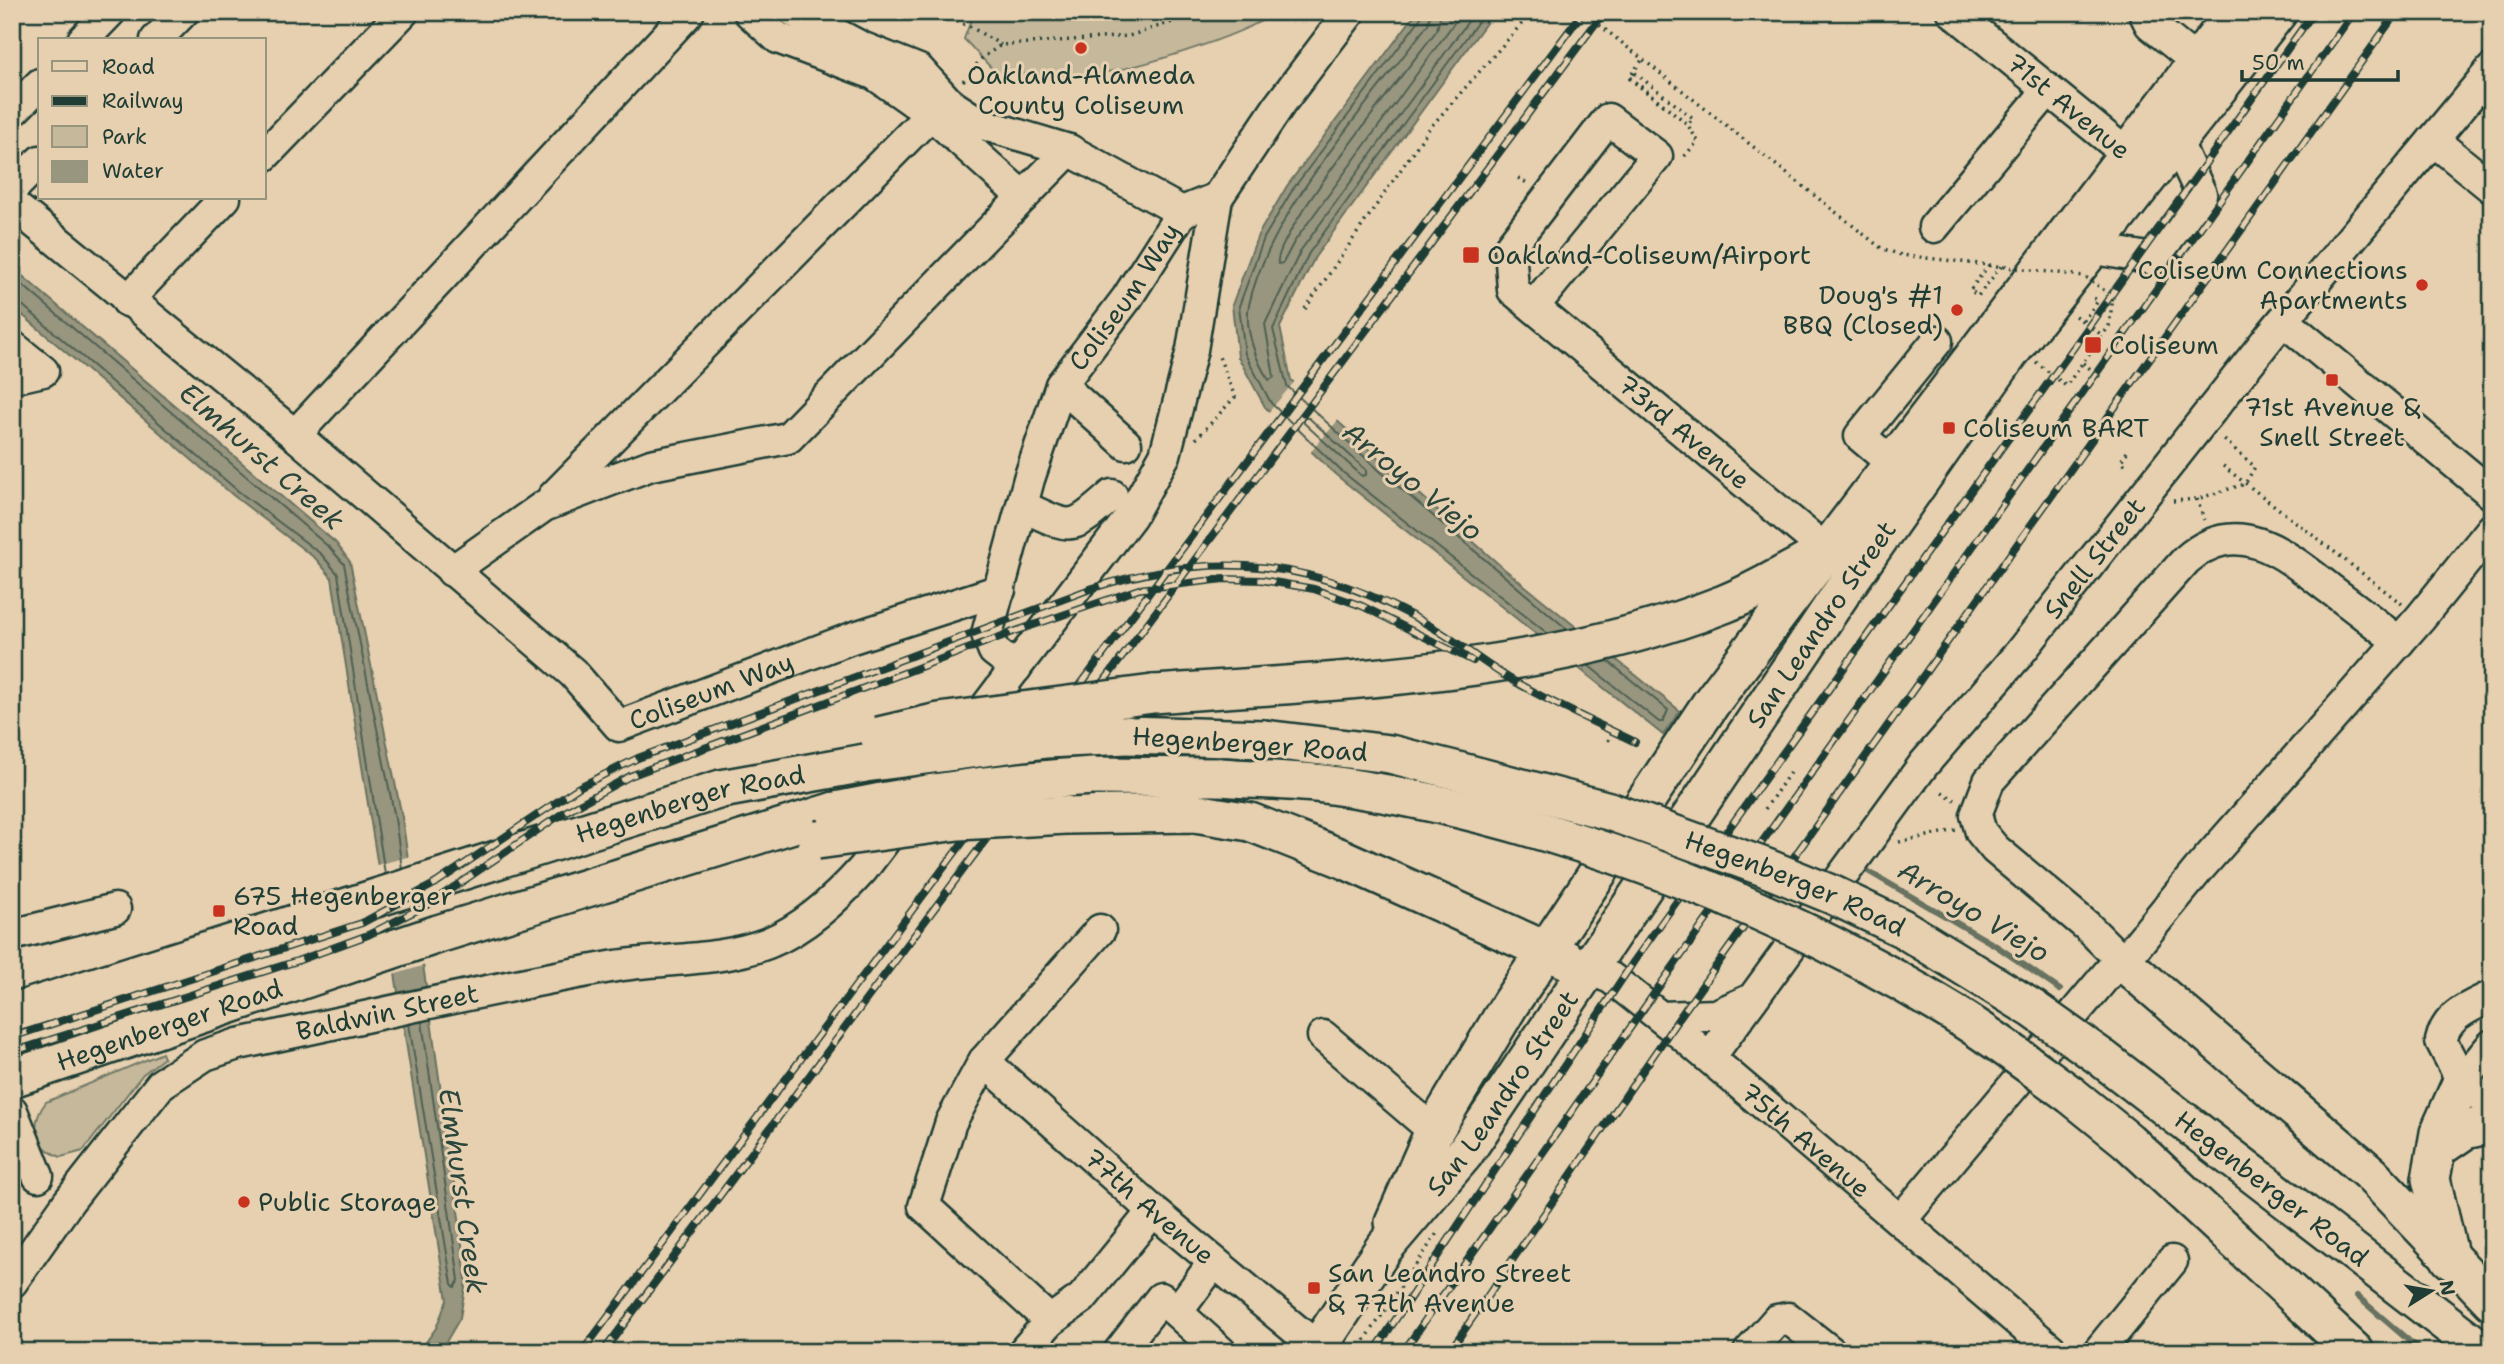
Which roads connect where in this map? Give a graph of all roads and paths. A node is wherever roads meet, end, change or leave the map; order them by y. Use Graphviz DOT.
graph roads {
  1 [pos="110,12"];
  2 [pos="183,12"];
  3 [pos="403,12"];
  4 [pos="689,12"];
  5 [pos="749,12"];
  6 [pos="795,12"];
  7 [pos="930,12"];
  8 [pos="1203,12"];
  9 [pos="1350,12"];
  10 [pos="1532,12"];
  11 [pos="1583,12"];
  12 [pos="1953,12"];
  13 [pos="2144,12"];
  14 [pos="2235,12"];
  15 [pos="2278,12"];
  16 [pos="85,38"];
  17 [pos="158,38"];
  18 [pos="1001,45"];
  19 [pos="1643,59"];
  20 [pos="2492,69"];
  21 [pos="2210,72"];
  22 [pos="38,86"];
  23 [pos="2048,90"];
  24 [pos="940,109"];
  25 [pos="12,112"];
  26 [pos="1687,124"];
  27 [pos="2433,139"];
  28 [pos="2177,142"];
  29 [pos="1069,150"];
  30 [pos="266,154"];
  31 [pos="38,162"];
  32 [pos="2139,164"];
  33 [pos="2492,188"];
  34 [pos="12,189"];
  35 [pos="1023,197"];
  36 [pos="1217,198"];
  37 [pos="223,200"];
  38 [pos="12,204"];
  39 [pos="1182,212"];
  40 [pos="1934,227"];
  41 [pos="2090,248"];
  42 [pos="2003,264"];
  43 [pos="1989,265"];
  44 [pos="2096,284"];
  45 [pos="2104,290"];
  46 [pos="2113,297"];
  47 [pos="1524,298"];
  48 [pos="2094,298"];
  49 [pos="127,300"];
  50 [pos="1305,309"];
  51 [pos="1199,314"];
  52 [pos="2074,315"];
  53 [pos="2100,316"];
  54 [pos="2083,321"];
  55 [pos="2284,321"];
  56 [pos="2102,335"];
  57 [pos="1937,341"];
  58 [pos="12,346"];
  59 [pos="2015,346"];
  60 [pos="2083,363"];
  61 [pos="2100,377"];
  62 [pos="12,378"];
  63 [pos="1061,385"];
  64 [pos="295,435"];
  65 [pos="2220,437"];
  66 [pos="1126,444"];
  67 [pos="2127,452"];
  68 [pos="1165,455"];
  69 [pos="1892,463"];
  70 [pos="2127,466"];
  71 [pos="2223,466"];
  72 [pos="2245,484"];
  73 [pos="2492,494"];
  74 [pos="1112,495"];
  75 [pos="2173,501"];
  76 [pos="544,506"];
  77 [pos="1022,506"];
  78 [pos="2492,529"];
  79 [pos="1827,551"];
  80 [pos="452,571"];
  81 [pos="1855,574"];
  82 [pos="1000,590"];
  83 [pos="2420,618"];
  84 [pos="1670,623"];
  85 [pos="2399,642"];
  86 [pos="1754,645"];
  87 [pos="1016,667"];
  88 [pos="1751,728"];
  89 [pos="1612,731"];
  90 [pos="1608,741"];
  91 [pos="872,750"];
  92 [pos="1791,771"];
  93 [pos="1765,809"];
  94 [pos="826,825"];
  95 [pos="1979,825"];
  96 [pos="1892,844"];
  97 [pos="115,909"];
  98 [pos="1100,930"];
  99 [pos="12,935"];
  100 [pos="1544,951"];
  101 [pos="2123,962"];
  102 [pos="1588,969"];
  103 [pos="2492,996"];
  104 [pos="1752,999"];
  105 [pos="12,1013"];
  106 [pos="1661,1017"];
  107 [pos="1323,1036"];
  108 [pos="2492,1045"];
  109 [pos="1710,1057"];
  110 [pos="984,1061"];
  111 [pos="12,1078"];
  112 [pos="2462,1081"];
  113 [pos="2492,1105"];
  114 [pos="12,1111"];
  115 [pos="2492,1124"];
  116 [pos="1434,1131"];
  117 [pos="2437,1149"];
  118 [pos="25,1170"];
  119 [pos="69,1201"];
  120 [pos="1153,1211"];
  121 [pos="1901,1220"];
  122 [pos="1384,1248"];
  123 [pos="2450,1260"];
  124 [pos="2172,1261"];
  125 [pos="1214,1262"];
  126 [pos="12,1282"];
  127 [pos="2492,1301"];
  128 [pos="1186,1320"];
  129 [pos="1050,1321"];
  130 [pos="1317,1350"];
  131 [pos="1023,1352"];
  132 [pos="1119,1352"];
  133 [pos="1221,1352"];
  134 [pos="1749,1352"];
  135 [pos="1831,1352"];
  136 [pos="2054,1352"];
  137 [pos="2098,1352"];
  138 [pos="2355,1352"];
  139 [pos="2484,1352"];
  1 -- 16 [label="street"];
  2 -- 17 [label="street"];
  3 -- 30 [label="street"];
  4 -- 64 [label="street"];
  5 -- 24 [label="street"];
  6 -- 24 [label="street, Coliseum Way"];
  7 -- 18 [label="path"];
  8 -- 18 [label="path"];
  9 -- 36 [label="street"];
  10 -- 50 [label="path"];
  11 -- 19 [label="path, bridge"];
  12 -- 23 [label="street, 71st Avenue"];
  13 -- 21 [label="street"];
  14 -- 21 [label="main road, San Leandro Street"];
  15 -- 21 [label="main road, San Leandro Street"];
  18 -- 24 [label="path"];
  19 -- 26 [label="path, bridge"];
  19 -- 43 [label="path, bridge"];
  20 -- 27 [label="street, Snell Street"];
  21 -- 28 [label="main road, San Leandro Street"];
  21 -- 32 [label="main road, San Leandro Street"];
  22 -- 25 [label="street"];
  23 -- 32 [label="street, 71st Avenue"];
  23 -- 40 [label="street"];
  24 -- 29 [label="street, Coliseum Way"];
  24 -- 35 [label="street"];
  24 -- 76 [label="street"];
  27 -- 33 [label="street"];
  27 -- 55 [label="street, Snell Street"];
  28 -- 32 [label="main road, San Leandro Street"];
  28 -- 41 [label="street"];
  29 -- 35 [label="street"];
  29 -- 39 [label="street, Coliseum Way"];
  31 -- 34 [label="street"];
  32 -- 41 [label="main road, San Leandro Street"];
  32 -- 69 [label="main road, San Leandro Street"];
  35 -- 76 [label="street"];
  36 -- 39 [label="street, Coliseum Way"];
  36 -- 51 [label="street, Baldwin Street"];
  37 -- 49 [label="street"];
  38 -- 49 [label="street, Coliseum Way"];
  39 -- 63 [label="street, Coliseum Way"];
  41 -- 59 [label="main road, San Leandro Street"];
  42 -- 43 [label="path"];
  43 -- 44 [label="path, bridge"];
  45 -- 46 [label="path"];
  46 -- 53 [label="path"];
  46 -- 56 [label="path"];
  47 -- 47 [label="street"];
  47 -- 79 [label="street, 73rd Avenue"];
  48 -- 54 [label="path"];
  49 -- 64 [label="street, Coliseum Way"];
  51 -- 68 [label="street, Baldwin Street"];
  51 -- 68 [label="path"];
  52 -- 54 [label="path"];
  54 -- 56 [label="path"];
  55 -- 73 [label="street"];
  55 -- 104 [label="street, Snell Street"];
  56 -- 60 [label="path"];
  57 -- 69 [label="street"];
  58 -- 62 [label="street"];
  59 -- 60 [label="path"];
  59 -- 81 [label="main road, San Leandro Street"];
  60 -- 61 [label="path"];
  63 -- 66 [label="street"];
  63 -- 77 [label="street, Coliseum Way"];
  64 -- 80 [label="street, Coliseum Way"];
  65 -- 72 [label="path"];
  67 -- 70 [label="path"];
  68 -- 87 [label="street, Baldwin Street"];
  69 -- 79 [label="main road, San Leandro Street"];
  71 -- 72 [label="path"];
  72 -- 75 [label="path"];
  72 -- 83 [label="path"];
  74 -- 77 [label="street"];
  76 -- 80 [label="street"];
  77 -- 82 [label="street, Coliseum Way"];
  78 -- 83 [label="street"];
  79 -- 81 [label="street, 73rd Avenue"];
  79 -- 84 [label="main road"];
  79 -- 86 [label="main road, San Leandro Street"];
  80 -- 82 [label="street, Coliseum Way"];
  81 -- 88 [label="main road, San Leandro Street"];
  82 -- 87 [label="street"];
  83 -- 85 [label="street"];
  84 -- 86 [label="main road"];
  84 -- 91 [label="main road, bridge"];
  85 -- 95 [label="street"];
  85 -- 101 [label="street"];
  86 -- 88 [label="main road"];
  86 -- 100 [label="main road, San Leandro Street"];
  87 -- 119 [label="street, Baldwin Street"];
  88 -- 102 [label="main road, San Leandro Street"];
  89 -- 90 [label="path"];
  91 -- 105 [label="main road, Hegenberger Road"];
  91 -- 139 [label="main road, Hegenberger Road, bridge"];
  92 -- 93 [label="path"];
  94 -- 100 [label="main road, 75th Avenue, bridge"];
  94 -- 111 [label="main road, Hegenberger Road"];
  94 -- 138 [label="main road, Hegenberger Road, bridge"];
  95 -- 96 [label="path"];
  95 -- 101 [label="street"];
  97 -- 99 [label="street"];
  98 -- 110 [label="street"];
  100 -- 102 [label="main road, 75th Avenue"];
  100 -- 116 [label="main road, San Leandro Street"];
  101 -- 121 [label="street"];
  101 -- 123 [label="main road"];
  102 -- 106 [label="street, 75th Avenue"];
  102 -- 122 [label="main road, San Leandro Street"];
  103 -- 112 [label="street"];
  104 -- 106 [label="street"];
  104 -- 109 [label="street, Snell Street"];
  106 -- 109 [label="street, 75th Avenue"];
  107 -- 116 [label="street"];
  108 -- 112 [label="street"];
  109 -- 121 [label="street, 75th Avenue"];
  110 -- 120 [label="street, 77th Avenue"];
  110 -- 129 [label="street"];
  112 -- 113 [label="street"];
  112 -- 117 [label="main road"];
  114 -- 118 [label="street"];
  115 -- 117 [label="main road"];
  116 -- 122 [label="main road, San Leandro Street"];
  117 -- 123 [label="main road"];
  118 -- 119 [label="street"];
  119 -- 126 [label="street, Baldwin Street"];
  120 -- 125 [label="street, 77th Avenue"];
  120 -- 129 [label="street"];
  121 -- 136 [label="street, 75th Avenue"];
  122 -- 130 [label="main road, San Leandro Street"];
  123 -- 127 [label="main road"];
  124 -- 137 [label="street"];
  125 -- 128 [label="street"];
  125 -- 130 [label="street, 77th Avenue"];
  128 -- 132 [label="street"];
  128 -- 133 [label="street"];
  129 -- 131 [label="street"];
  134 -- 135 [label="street"];
}
